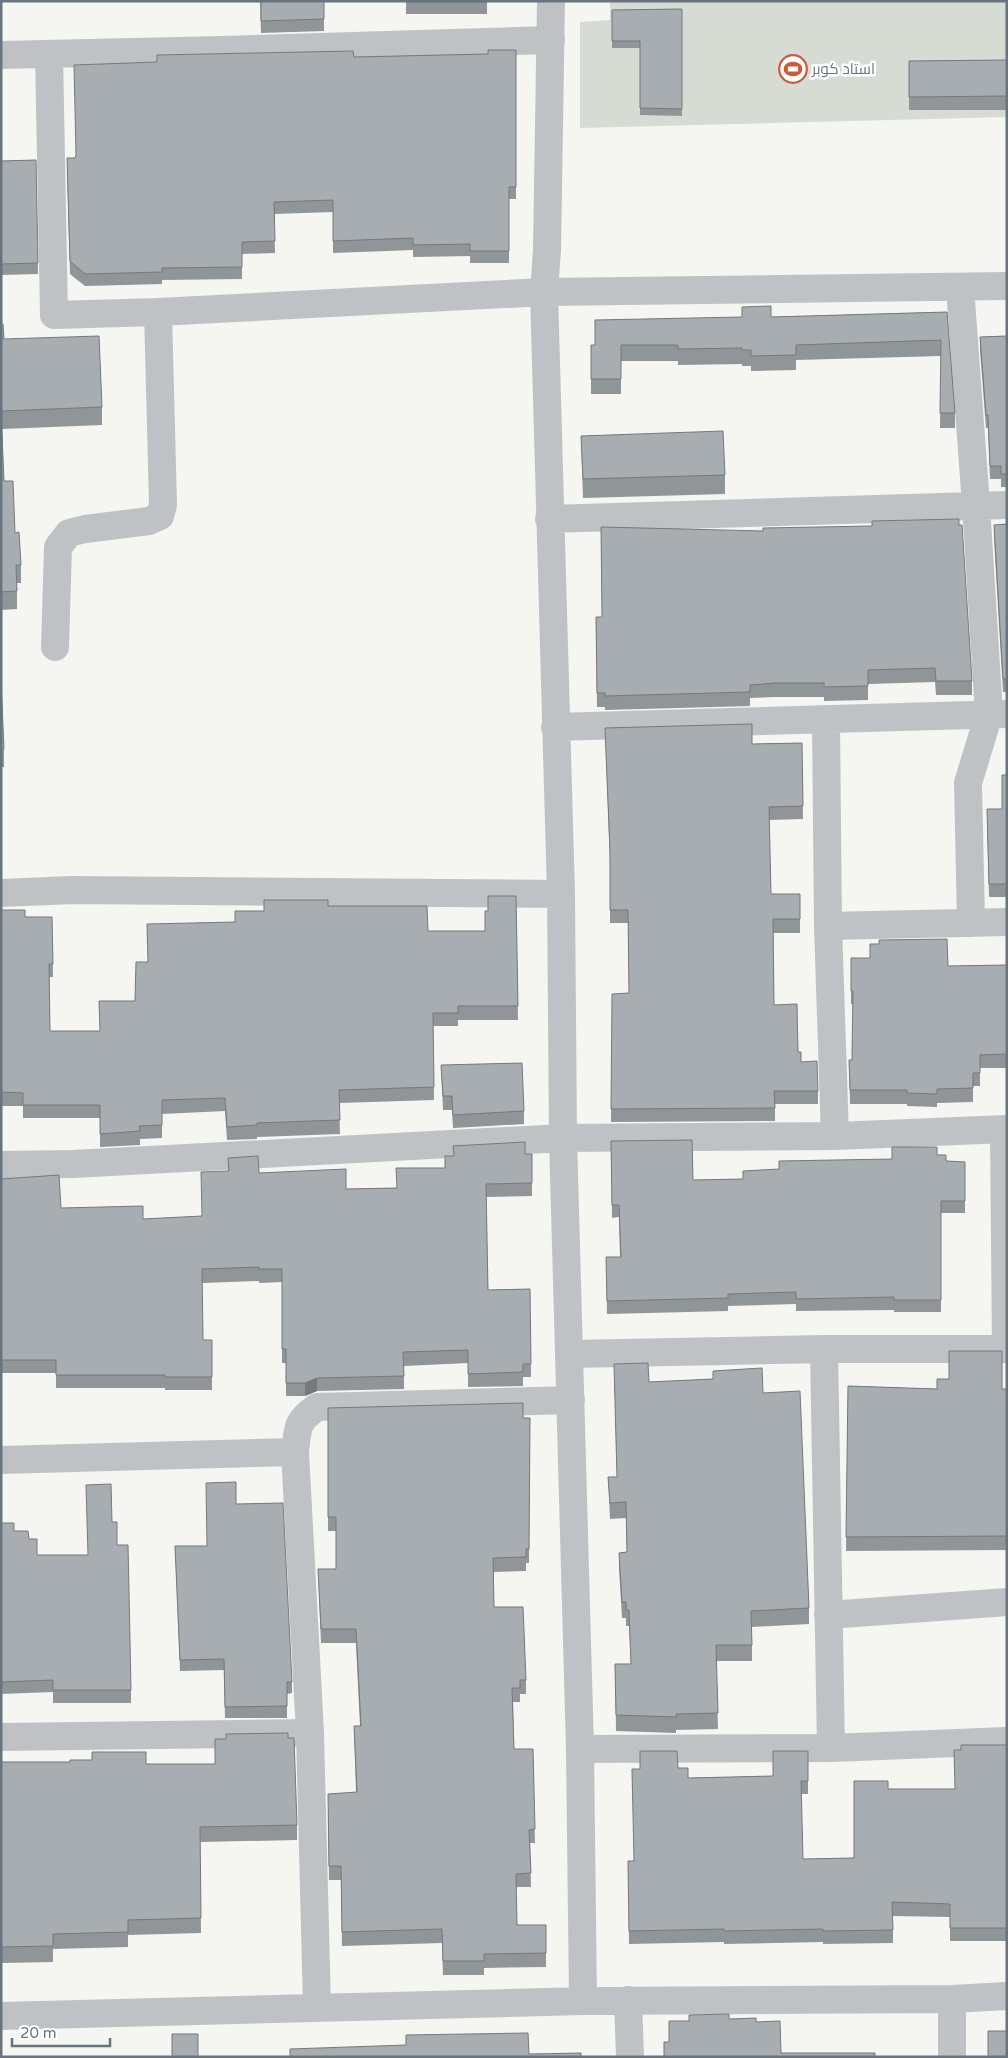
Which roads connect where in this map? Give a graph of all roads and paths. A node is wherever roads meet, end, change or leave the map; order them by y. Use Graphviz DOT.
graph roads {
  1 [pos="551,1"];
  2 [pos="551,40"];
  3 [pos="1,54"];
  4 [pos="49,54"];
  5 [pos="1007,286"];
  6 [pos="960,287"];
  7 [pos="544,292"];
  8 [pos="158,312"];
  9 [pos="976,505"];
  10 [pos="1007,505"];
  11 [pos="549,519"];
  12 [pos="55,647"];
  13 [pos="998,714"];
  14 [pos="826,720"];
  15 [pos="556,727"];
  16 [pos="1,893"];
  17 [pos="561,894"];
  18 [pos="1007,922"];
  19 [pos="971,923"];
  20 [pos="828,926"];
  21 [pos="1006,1129"];
  22 [pos="835,1136"];
  23 [pos="563,1138"];
  24 [pos="1,1165"];
  25 [pos="824,1349"];
  26 [pos="1007,1349"];
  27 [pos="569,1354"];
  28 [pos="571,1400"];
  29 [pos="295,1452"];
  30 [pos="1,1460"];
  31 [pos="1007,1602"];
  32 [pos="828,1615"];
  33 [pos="310,1733"];
  34 [pos="1,1737"];
  35 [pos="1007,1741"];
  36 [pos="831,1748"];
  37 [pos="580,1749"];
  38 [pos="1007,1996"];
  39 [pos="952,1999"];
  40 [pos="628,2000"];
  41 [pos="583,2001"];
  42 [pos="317,2007"];
  43 [pos="1,2016"];
  44 [pos="630,2057"];
  45 [pos="952,2057"];
  1 -- 2 [label="street"];
  2 -- 4 [label="street"];
  2 -- 7 [label="street"];
  3 -- 4 [label="street"];
  4 -- 8 [label="street"];
  5 -- 6 [label="street"];
  6 -- 7 [label="street"];
  6 -- 9 [label="street"];
  7 -- 8 [label="street"];
  7 -- 11 [label="street"];
  8 -- 12 [label="street"];
  9 -- 10 [label="street"];
  9 -- 11 [label="street"];
  9 -- 13 [label="street"];
  11 -- 15 [label="street"];
  13 -- 14 [label="street"];
  13 -- 19 [label="street"];
  14 -- 15 [label="street"];
  14 -- 20 [label="street"];
  15 -- 17 [label="street"];
  16 -- 17 [label="street"];
  17 -- 23 [label="street"];
  18 -- 19 [label="street"];
  19 -- 20 [label="street"];
  20 -- 22 [label="street"];
  21 -- 22 [label="street"];
  21 -- 26 [label="street"];
  22 -- 23 [label="street"];
  23 -- 24 [label="street"];
  23 -- 27 [label="street"];
  25 -- 26 [label="street"];
  25 -- 27 [label="street"];
  25 -- 32 [label="street"];
  27 -- 28 [label="street"];
  28 -- 29 [label="street"];
  28 -- 37 [label="street"];
  29 -- 30 [label="street"];
  29 -- 33 [label="street"];
  31 -- 32 [label="street"];
  32 -- 36 [label="street"];
  33 -- 34 [label="street"];
  33 -- 42 [label="street"];
  35 -- 36 [label="street"];
  36 -- 37 [label="street"];
  37 -- 41 [label="street"];
  38 -- 39 [label="street"];
  39 -- 40 [label="street"];
  39 -- 45 [label="street"];
  40 -- 41 [label="street"];
  40 -- 44 [label="street"];
  41 -- 42 [label="street"];
  42 -- 43 [label="street"];
}
